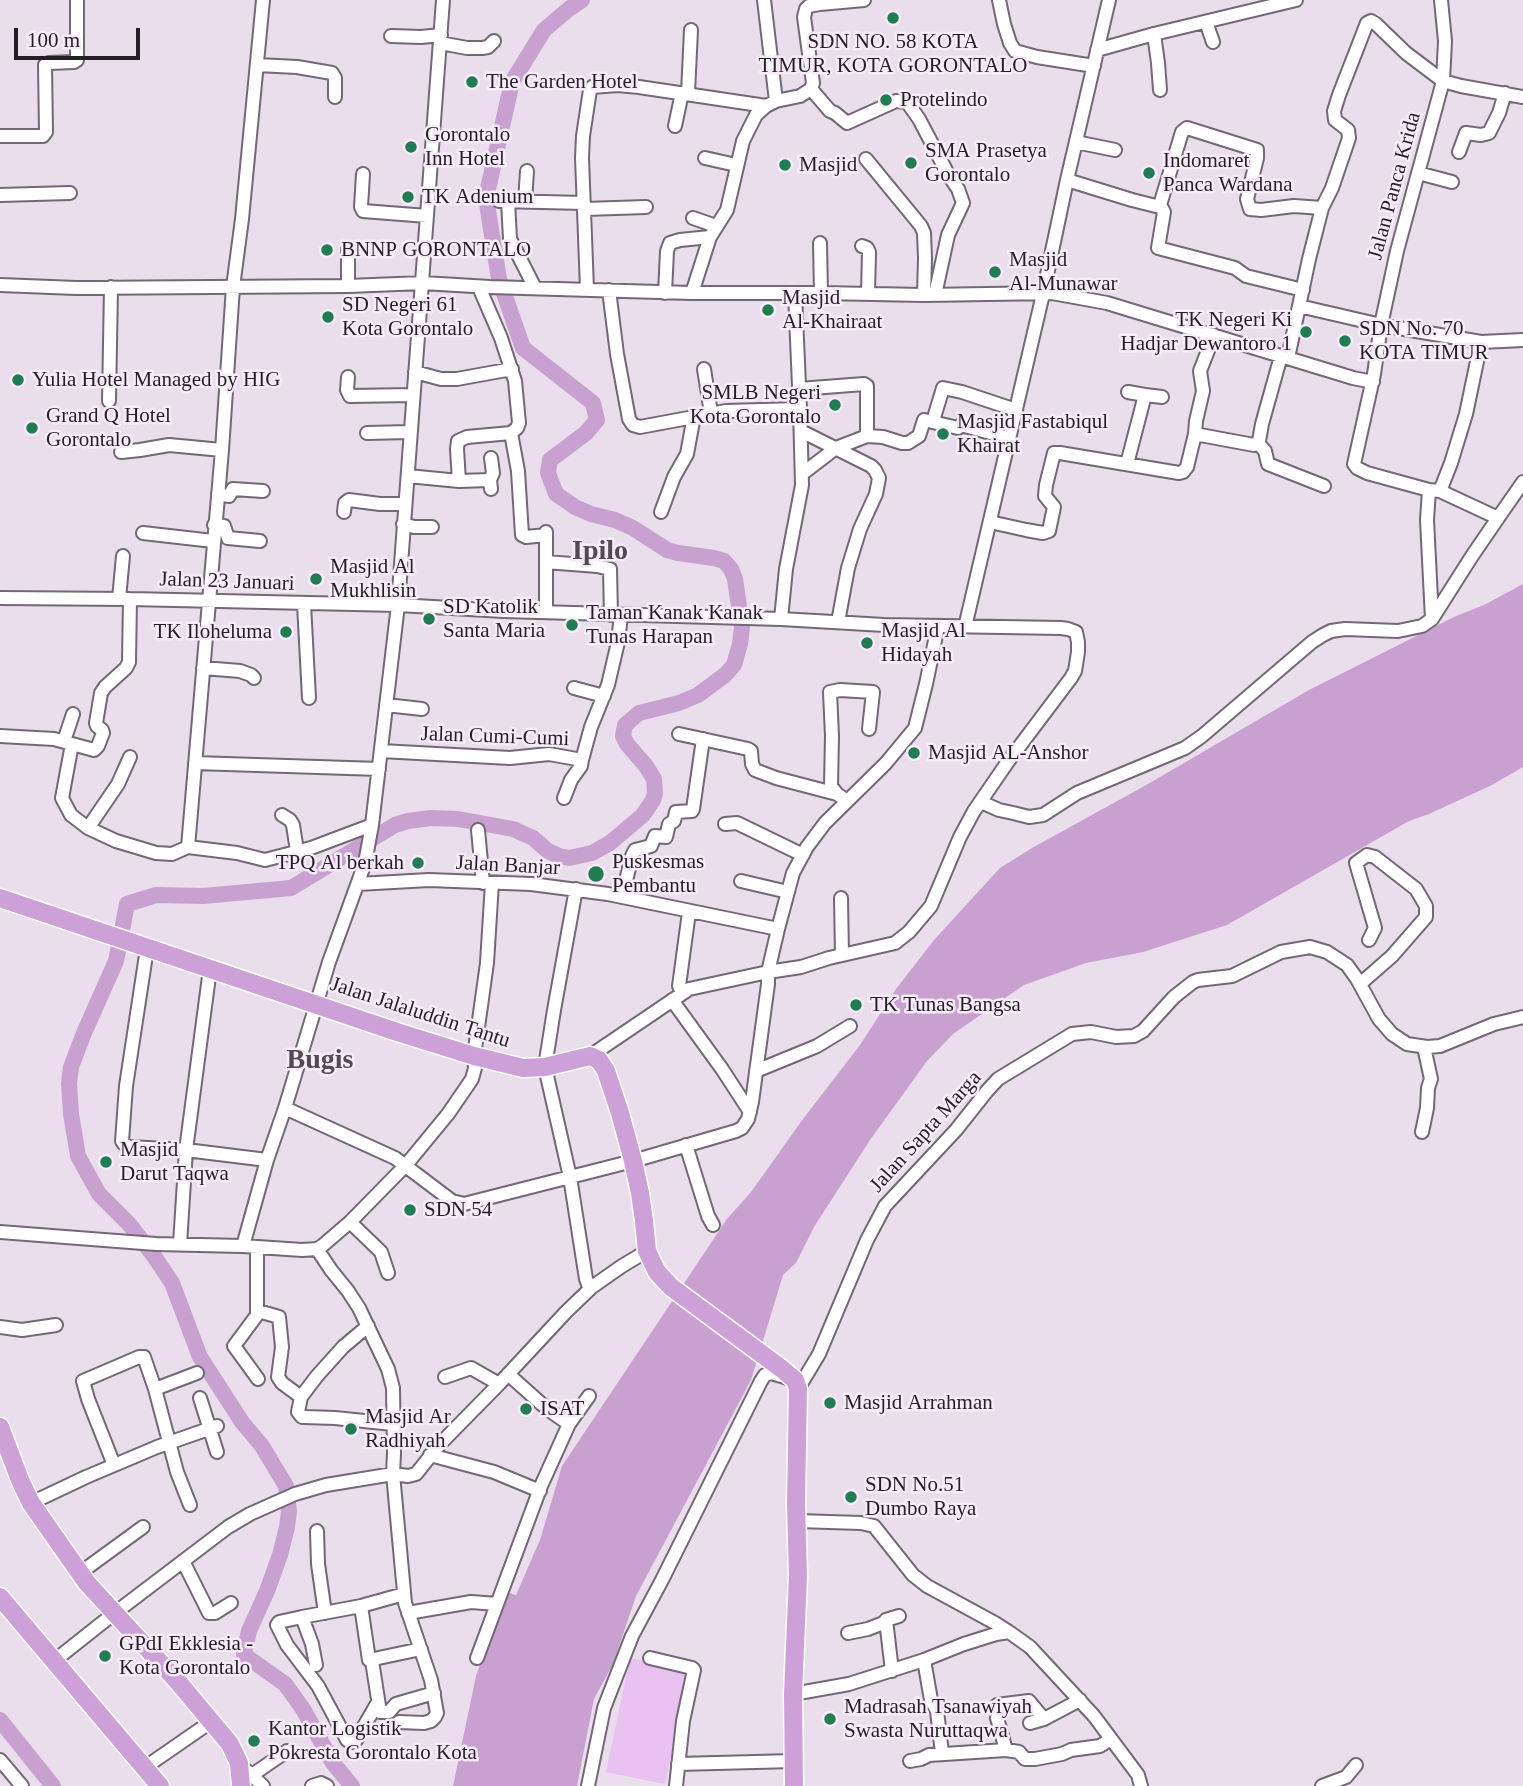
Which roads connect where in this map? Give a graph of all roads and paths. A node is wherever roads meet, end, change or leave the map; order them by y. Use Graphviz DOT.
graph roads {
  1 [pos="77,0"];
  2 [pos="263,0"];
  3 [pos="443,0"];
  4 [pos="764,0"];
  5 [pos="864,0"];
  6 [pos="999,0"];
  7 [pos="1110,0"];
  8 [pos="1296,0"];
  9 [pos="1441,0"];
  10 [pos="1206,22"];
  11 [pos="691,30"];
  12 [pos="1154,34"];
  13 [pos="391,36"];
  14 [pos="441,39"];
  15 [pos="494,41"];
  16 [pos="1213,42"];
  17 [pos="1097,50"];
  18 [pos="257,65"];
  19 [pos="1094,66"];
  20 [pos="1443,81"];
  21 [pos="811,89"];
  22 [pos="1160,90"];
  23 [pos="685,93"];
  24 [pos="1505,93"];
  25 [pos="335,97"];
  26 [pos="1523,97"];
  27 [pos="771,103"];
  28 [pos="675,126"];
  29 [pos="0,136"];
  30 [pos="1076,142"];
  31 [pos="1115,149"];
  32 [pos="1459,152"];
  33 [pos="705,158"];
  34 [pos="866,159"];
  35 [pos="736,165"];
  36 [pos="527,171"];
  37 [pos="1418,173"];
  38 [pos="363,174"];
  39 [pos="1067,180"];
  40 [pos="1452,182"];
  41 [pos="70,193"];
  42 [pos="0,195"];
  43 [pos="525,202"];
  44 [pos="1160,205"];
  45 [pos="584,206"];
  46 [pos="646,206"];
  47 [pos="1322,208"];
  48 [pos="427,216"];
  49 [pos="693,218"];
  50 [pos="713,232"];
  51 [pos="820,243"];
  52 [pos="862,246"];
  53 [pos="348,250"];
  54 [pos="423,283"];
  55 [pos="0,285"];
  56 [pos="348,286"];
  57 [pos="111,287"];
  58 [pos="233,287"];
  59 [pos="485,287"];
  60 [pos="536,288"];
  61 [pos="587,289"];
  62 [pos="609,290"];
  63 [pos="1303,290"];
  64 [pos="665,293"];
  65 [pos="692,293"];
  66 [pos="795,293"];
  67 [pos="821,293"];
  68 [pos="868,294"];
  69 [pos="1044,294"];
  70 [pos="929,295"];
  71 [pos="1299,306"];
  72 [pos="1381,324"];
  73 [pos="1214,335"];
  74 [pos="1523,340"];
  75 [pos="1481,342"];
  76 [pos="1284,357"];
  77 [pos="512,369"];
  78 [pos="704,369"];
  79 [pos="415,372"];
  80 [pos="348,377"];
  81 [pos="1373,382"];
  82 [pos="799,389"];
  83 [pos="1128,392"];
  84 [pos="413,395"];
  85 [pos="1146,395"];
  86 [pos="1162,397"];
  87 [pos="109,401"];
  88 [pos="800,409"];
  89 [pos="1016,410"];
  90 [pos="711,413"];
  91 [pos="694,416"];
  92 [pos="933,421"];
  93 [pos="801,431"];
  94 [pos="410,432"];
  95 [pos="367,433"];
  96 [pos="511,433"];
  97 [pos="1195,434"];
  98 [pos="867,436"];
  99 [pos="1009,438"];
  100 [pos="1258,443"];
  101 [pos="836,449"];
  102 [pos="222,450"];
  103 [pos="121,452"];
  104 [pos="491,458"];
  105 [pos="1127,464"];
  106 [pos="802,474"];
  107 [pos="408,476"];
  108 [pos="459,481"];
  109 [pos="1523,482"];
  110 [pos="1324,486"];
  111 [pos="1434,490"];
  112 [pos="263,491"];
  113 [pos="225,499"];
  114 [pos="405,504"];
  115 [pos="344,512"];
  116 [pos="662,512"];
  117 [pos="1498,518"];
  118 [pos="990,522"];
  119 [pos="214,524"];
  120 [pos="403,524"];
  121 [pos="432,527"];
  122 [pos="143,533"];
  123 [pos="214,541"];
  124 [pos="260,541"];
  125 [pos="123,556"];
  126 [pos="546,562"];
  127 [pos="0,598"];
  128 [pos="125,599"];
  129 [pos="208,600"];
  130 [pos="304,604"];
  131 [pos="398,605"];
  132 [pos="546,612"];
  133 [pos="616,615"];
  134 [pos="782,619"];
  135 [pos="1432,619"];
  136 [pos="838,622"];
  137 [pos="938,626"];
  138 [pos="965,626"];
  139 [pos="203,668"];
  140 [pos="254,678"];
  141 [pos="574,688"];
  142 [pos="604,696"];
  143 [pos="309,698"];
  144 [pos="386,705"];
  145 [pos="422,709"];
  146 [pos="73,714"];
  147 [pos="869,729"];
  148 [pos="678,734"];
  149 [pos="0,736"];
  150 [pos="703,739"];
  151 [pos="64,741"];
  152 [pos="381,751"];
  153 [pos="130,757"];
  154 [pos="582,760"];
  155 [pos="195,764"];
  156 [pos="379,769"];
  157 [pos="842,797"];
  158 [pos="564,799"];
  159 [pos="981,802"];
  160 [pos="282,815"];
  161 [pos="725,824"];
  162 [pos="371,827"];
  163 [pos="88,828"];
  164 [pos="478,830"];
  165 [pos="188,847"];
  166 [pos="298,851"];
  167 [pos="803,855"];
  168 [pos="741,881"];
  169 [pos="487,883"];
  170 [pos="358,884"];
  171 [pos="576,889"];
  172 [pos="788,892"];
  173 [pos="622,897"];
  174 [pos="0,898"];
  175 [pos="841,898"];
  176 [pos="689,912"];
  177 [pos="778,929"];
  178 [pos="1369,940"];
  179 [pos="141,950"];
  180 [pos="842,955"];
  181 [pos="210,969"];
  182 [pos="768,972"];
  183 [pos="1360,984"];
  184 [pos="677,996"];
  185 [pos="316,1004"];
  186 [pos="1523,1017"];
  187 [pos="850,1026"];
  188 [pos="1423,1047"];
  189 [pos="474,1056"];
  190 [pos="590,1056"];
  191 [pos="545,1066"];
  192 [pos="756,1071"];
  193 [pos="285,1108"];
  194 [pos="750,1112"];
  195 [pos="1422,1132"];
  196 [pos="686,1146"];
  197 [pos="186,1150"];
  198 [pos="267,1160"];
  199 [pos="633,1161"];
  200 [pos="406,1166"];
  201 [pos="570,1177"];
  202 [pos="350,1222"];
  203 [pos="713,1225"];
  204 [pos="0,1233"];
  205 [pos="180,1244"];
  206 [pos="243,1246"];
  207 [pos="257,1248"];
  208 [pos="317,1249"];
  209 [pos="647,1251"];
  210 [pos="388,1273"];
  211 [pos="592,1287"];
  212 [pos="258,1311"];
  213 [pos="56,1325"];
  214 [pos="368,1326"];
  215 [pos="0,1327"];
  216 [pos="197,1373"];
  217 [pos="445,1377"];
  218 [pos="258,1379"];
  219 [pos="503,1379"];
  220 [pos="792,1379"];
  221 [pos="155,1389"];
  222 [pos="589,1396"];
  223 [pos="301,1397"];
  224 [pos="200,1398"];
  225 [pos="393,1424"];
  226 [pos="569,1424"];
  227 [pos="0,1427"];
  228 [pos="213,1427"];
  229 [pos="169,1442"];
  230 [pos="217,1452"];
  231 [pos="430,1455"];
  232 [pos="114,1465"];
  233 [pos="393,1474"];
  234 [pos="540,1491"];
  235 [pos="31,1503"];
  236 [pos="190,1505"];
  237 [pos="797,1521"];
  238 [pos="143,1527"];
  239 [pos="317,1531"];
  240 [pos="183,1561"];
  241 [pos="80,1573"];
  242 [pos="404,1594"];
  243 [pos="0,1597"];
  244 [pos="231,1603"];
  245 [pos="497,1604"];
  246 [pos="361,1606"];
  247 [pos="116,1613"];
  248 [pos="325,1613"];
  249 [pos="408,1613"];
  250 [pos="899,1616"];
  251 [pos="302,1617"];
  252 [pos="886,1622"];
  253 [pos="1009,1632"];
  254 [pos="848,1633"];
  255 [pos="421,1649"];
  256 [pos="477,1658"];
  257 [pos="650,1658"];
  258 [pos="924,1660"];
  259 [pos="54,1661"];
  260 [pos="372,1661"];
  261 [pos="316,1665"];
  262 [pos="892,1671"];
  263 [pos="434,1693"];
  264 [pos="793,1694"];
  265 [pos="1080,1700"];
  266 [pos="378,1702"];
  267 [pos="1044,1719"];
  268 [pos="212,1721"];
  269 [pos="399,1722"];
  270 [pos="1030,1723"];
  271 [pos="1111,1740"];
  272 [pos="1006,1750"];
  273 [pos="287,1751"];
  274 [pos="942,1753"];
  275 [pos="0,1760"];
  276 [pos="794,1761"];
  277 [pos="911,1761"];
  278 [pos="678,1764"];
  279 [pos="1356,1765"];
  280 [pos="144,1768"];
  281 [pos="244,1775"];
  282 [pos="22,1786"];
  283 [pos="160,1786"];
  284 [pos="263,1786"];
  285 [pos="312,1786"];
  286 [pos="327,1786"];
  287 [pos="588,1786"];
  288 [pos="676,1786"];
  289 [pos="794,1786"];
  290 [pos="1141,1786"];
  291 [pos="1322,1786"];
  1 -- 29 [label="street"];
  2 -- 18 [label="street"];
  3 -- 14 [label="street"];
  4 -- 27 [label="street"];
  5 -- 21 [label="street"];
  6 -- 19 [label="street"];
  7 -- 17 [label="street"];
  8 -- 10 [label="street"];
  9 -- 20 [label="street, Jalan Panca Krida"];
  10 -- 12 [label="street"];
  10 -- 16 [label="street"];
  11 -- 23 [label="street"];
  12 -- 17 [label="street"];
  12 -- 22 [label="street"];
  13 -- 14 [label="street"];
  14 -- 15 [label="street"];
  14 -- 48 [label="street"];
  17 -- 19 [label="street"];
  18 -- 25 [label="street"];
  18 -- 58 [label="street"];
  19 -- 30 [label="street"];
  20 -- 24 [label="street"];
  20 -- 37 [label="street, Jalan Panca Krida"];
  20 -- 47 [label="street"];
  21 -- 27 [label="street"];
  21 -- 70 [label="street"];
  23 -- 27 [label="street"];
  23 -- 28 [label="street"];
  23 -- 45 [label="street"];
  24 -- 26 [label="street"];
  24 -- 32 [label="street"];
  27 -- 35 [label="street"];
  30 -- 31 [label="street"];
  30 -- 39 [label="street"];
  33 -- 35 [label="street"];
  34 -- 70 [label="street"];
  35 -- 50 [label="street"];
  36 -- 43 [label="street"];
  37 -- 40 [label="street"];
  37 -- 72 [label="street, Jalan Panca Krida"];
  38 -- 48 [label="street"];
  39 -- 44 [label="street"];
  39 -- 69 [label="street"];
  41 -- 42 [label="street"];
  43 -- 45 [label="street"];
  43 -- 60 [label="street"];
  44 -- 47 [label="street"];
  44 -- 63 [label="street"];
  45 -- 46 [label="street"];
  45 -- 61 [label="street"];
  47 -- 63 [label="street"];
  48 -- 54 [label="street"];
  49 -- 50 [label="street"];
  50 -- 64 [label="street"];
  50 -- 65 [label="street"];
  51 -- 67 [label="street"];
  52 -- 68 [label="street"];
  53 -- 56 [label="street"];
  54 -- 56 [label="street"];
  54 -- 59 [label="street"];
  54 -- 79 [label="street"];
  55 -- 57 [label="street"];
  56 -- 58 [label="street"];
  57 -- 58 [label="street"];
  57 -- 87 [label="street"];
  58 -- 102 [label="street"];
  59 -- 60 [label="street"];
  59 -- 77 [label="street"];
  60 -- 61 [label="street"];
  61 -- 62 [label="street"];
  62 -- 64 [label="street"];
  62 -- 91 [label="street"];
  63 -- 71 [label="street"];
  64 -- 65 [label="street"];
  65 -- 66 [label="street"];
  66 -- 67 [label="street"];
  66 -- 82 [label="street"];
  67 -- 68 [label="street"];
  68 -- 70 [label="street"];
  69 -- 70 [label="street"];
  69 -- 73 [label="street"];
  69 -- 89 [label="street"];
  71 -- 72 [label="street"];
  71 -- 76 [label="street"];
  72 -- 75 [label="street"];
  72 -- 81 [label="street, Jalan Panca Krida"];
  73 -- 76 [label="street"];
  73 -- 97 [label="street"];
  74 -- 75 [label="street"];
  75 -- 111 [label="street"];
  76 -- 81 [label="street"];
  76 -- 100 [label="street"];
  77 -- 79 [label="street"];
  77 -- 96 [label="street"];
  78 -- 90 [label="street"];
  79 -- 84 [label="street"];
  80 -- 84 [label="street"];
  81 -- 111 [label="street, Jalan Panca Krida"];
  82 -- 88 [label="street"];
  82 -- 98 [label="street"];
  83 -- 85 [label="street"];
  84 -- 94 [label="street"];
  85 -- 86 [label="street"];
  85 -- 105 [label="street"];
  88 -- 90 [label="street"];
  88 -- 93 [label="street"];
  89 -- 92 [label="street"];
  89 -- 99 [label="street"];
  90 -- 91 [label="street"];
  91 -- 116 [label="street"];
  92 -- 98 [label="street"];
  92 -- 99 [label="street"];
  93 -- 101 [label="street"];
  93 -- 106 [label="street"];
  94 -- 95 [label="street"];
  94 -- 107 [label="street"];
  96 -- 108 [label="street"];
  96 -- 126 [label="street"];
  97 -- 100 [label="street"];
  97 -- 105 [label="street"];
  98 -- 101 [label="street"];
  99 -- 118 [label="street"];
  100 -- 110 [label="street"];
  101 -- 106 [label="street"];
  101 -- 136 [label="street"];
  102 -- 103 [label="street"];
  102 -- 113 [label="street"];
  104 -- 108 [label="street"];
  105 -- 118 [label="street"];
  106 -- 134 [label="street"];
  107 -- 108 [label="street"];
  107 -- 114 [label="street"];
  109 -- 117 [label="street"];
  111 -- 117 [label="street"];
  111 -- 135 [label="street"];
  112 -- 113 [label="street"];
  113 -- 119 [label="street"];
  114 -- 115 [label="street"];
  114 -- 120 [label="street"];
  117 -- 135 [label="street"];
  118 -- 138 [label="street"];
  119 -- 123 [label="street"];
  119 -- 124 [label="street"];
  120 -- 121 [label="street"];
  120 -- 131 [label="street"];
  122 -- 123 [label="street"];
  123 -- 129 [label="street"];
  125 -- 128 [label="street"];
  126 -- 132 [label="street"];
  126 -- 133 [label="street, Jalan Cumi-Cumi"];
  127 -- 128 [label="street, Jalan 23 Januari"];
  128 -- 129 [label="street, Jalan 23 Januari"];
  128 -- 151 [label="street"];
  129 -- 130 [label="street, Jalan 23 Januari"];
  129 -- 139 [label="street"];
  130 -- 131 [label="street, Jalan 23 Januari"];
  130 -- 143 [label="street"];
  131 -- 132 [label="street, Jalan 23 Januari"];
  131 -- 144 [label="street"];
  132 -- 133 [label="street, Jalan 23 Januari"];
  133 -- 134 [label="street, Jalan 23 Januari"];
  133 -- 142 [label="street, Jalan Cumi-Cumi"];
  134 -- 136 [label="street, Jalan 23 Januari"];
  135 -- 159 [label="street"];
  136 -- 137 [label="street, Jalan 23 Januari"];
  137 -- 138 [label="street, Jalan 23 Januari"];
  137 -- 157 [label="street"];
  138 -- 159 [label="street, Jalan 23 Januari"];
  139 -- 140 [label="street"];
  139 -- 155 [label="street"];
  141 -- 142 [label="street"];
  142 -- 154 [label="street, Jalan Cumi-Cumi"];
  144 -- 145 [label="street"];
  144 -- 152 [label="street"];
  146 -- 151 [label="street"];
  147 -- 157 [label="street"];
  148 -- 150 [label="street"];
  149 -- 151 [label="street"];
  150 -- 157 [label="street"];
  150 -- 173 [label="street"];
  151 -- 163 [label="street"];
  152 -- 154 [label="street, Jalan Cumi-Cumi"];
  152 -- 156 [label="street"];
  153 -- 163 [label="street"];
  154 -- 158 [label="street"];
  155 -- 156 [label="street"];
  155 -- 165 [label="street"];
  156 -- 162 [label="street"];
  157 -- 167 [label="street"];
  159 -- 180 [label="street"];
  160 -- 166 [label="street"];
  161 -- 167 [label="street"];
  162 -- 166 [label="street"];
  162 -- 170 [label="street"];
  163 -- 165 [label="street"];
  164 -- 169 [label="street"];
  165 -- 166 [label="street"];
  167 -- 172 [label="street"];
  168 -- 172 [label="street"];
  169 -- 170 [label="street, Jalan Banjar"];
  169 -- 171 [label="street, Jalan Banjar"];
  169 -- 189 [label="street"];
  170 -- 185 [label="street"];
  171 -- 173 [label="street, Jalan Banjar"];
  171 -- 191 [label="street"];
  172 -- 177 [label="street"];
  173 -- 176 [label="street, Jalan Banjar"];
  174 -- 179 [label="highway, Jalan Jalaluddin Tantu"];
  175 -- 180 [label="street"];
  176 -- 177 [label="street, Jalan Banjar"];
  176 -- 184 [label="street"];
  177 -- 182 [label="street"];
  178 -- 183 [label="street"];
  179 -- 181 [label="highway, Jalan Jalaluddin Tantu"];
  179 -- 197 [label="street"];
  180 -- 182 [label="street"];
  181 -- 185 [label="highway, Jalan Jalaluddin Tantu"];
  181 -- 197 [label="street"];
  182 -- 184 [label="street"];
  182 -- 192 [label="street"];
  183 -- 188 [label="street, Jalan Sapta Marga"];
  183 -- 220 [label="street, Jalan Sapta Marga"];
  184 -- 190 [label="street"];
  184 -- 194 [label="street"];
  185 -- 189 [label="highway, Jalan Jalaluddin Tantu"];
  185 -- 193 [label="street"];
  186 -- 188 [label="street"];
  187 -- 192 [label="street"];
  188 -- 195 [label="street"];
  189 -- 191 [label="highway, Jalan Jalaluddin Tantu"];
  189 -- 200 [label="street"];
  190 -- 191 [label="highway, Jalan Jalaluddin Tantu"];
  190 -- 199 [label="highway"];
  191 -- 201 [label="street"];
  192 -- 194 [label="street"];
  193 -- 198 [label="street"];
  193 -- 200 [label="street"];
  194 -- 196 [label="street"];
  196 -- 199 [label="street"];
  196 -- 203 [label="street"];
  197 -- 198 [label="street"];
  197 -- 205 [label="street"];
  198 -- 206 [label="street"];
  199 -- 201 [label="street"];
  199 -- 209 [label="highway"];
  200 -- 201 [label="street"];
  200 -- 202 [label="street"];
  201 -- 211 [label="street"];
  202 -- 208 [label="street"];
  202 -- 210 [label="street"];
  204 -- 205 [label="street"];
  205 -- 206 [label="street"];
  206 -- 207 [label="street"];
  207 -- 208 [label="street"];
  207 -- 212 [label="street"];
  208 -- 214 [label="street"];
  209 -- 211 [label="street"];
  209 -- 220 [label="highway"];
  211 -- 219 [label="street"];
  212 -- 218 [label="street"];
  212 -- 223 [label="street"];
  213 -- 215 [label="street"];
  214 -- 223 [label="street"];
  214 -- 225 [label="street"];
  216 -- 221 [label="street"];
  217 -- 219 [label="street"];
  219 -- 226 [label="street"];
  219 -- 231 [label="street"];
  220 -- 237 [label="highway"];
  220 -- 287 [label="street"];
  221 -- 229 [label="street"];
  221 -- 232 [label="street"];
  222 -- 226 [label="street"];
  223 -- 225 [label="street"];
  224 -- 228 [label="street"];
  225 -- 233 [label="street"];
  226 -- 234 [label="street"];
  227 -- 235 [label="highway"];
  228 -- 229 [label="street"];
  228 -- 230 [label="street"];
  229 -- 232 [label="street"];
  229 -- 236 [label="street"];
  231 -- 233 [label="street"];
  231 -- 234 [label="street"];
  232 -- 235 [label="street"];
  233 -- 240 [label="street"];
  233 -- 242 [label="street"];
  234 -- 245 [label="street"];
  235 -- 241 [label="highway"];
  237 -- 253 [label="street"];
  237 -- 264 [label="highway"];
  238 -- 241 [label="street"];
  239 -- 248 [label="street"];
  240 -- 244 [label="street"];
  240 -- 247 [label="street"];
  241 -- 247 [label="highway"];
  242 -- 246 [label="street"];
  242 -- 249 [label="street"];
  243 -- 259 [label="highway"];
  245 -- 249 [label="street"];
  245 -- 256 [label="street"];
  246 -- 248 [label="street"];
  246 -- 260 [label="street"];
  247 -- 259 [label="street"];
  247 -- 268 [label="highway"];
  248 -- 251 [label="street"];
  249 -- 255 [label="street"];
  250 -- 252 [label="street"];
  251 -- 261 [label="street"];
  251 -- 266 [label="street"];
  252 -- 254 [label="street"];
  252 -- 262 [label="street"];
  253 -- 258 [label="street"];
  253 -- 265 [label="street"];
  255 -- 260 [label="street"];
  255 -- 263 [label="street"];
  257 -- 278 [label="street"];
  258 -- 262 [label="street"];
  258 -- 274 [label="street"];
  259 -- 280 [label="highway"];
  260 -- 266 [label="street"];
  262 -- 264 [label="street"];
  263 -- 266 [label="street"];
  263 -- 269 [label="street"];
  264 -- 276 [label="highway"];
  265 -- 267 [label="street"];
  265 -- 271 [label="street"];
  267 -- 270 [label="street"];
  267 -- 272 [label="street"];
  268 -- 280 [label="street"];
  268 -- 281 [label="highway"];
  271 -- 272 [label="street"];
  271 -- 290 [label="street"];
  272 -- 274 [label="street"];
  273 -- 281 [label="street"];
  274 -- 277 [label="street"];
  275 -- 282 [label="street"];
  276 -- 278 [label="street"];
  276 -- 289 [label="highway"];
  278 -- 288 [label="street"];
  279 -- 291 [label="street"];
  280 -- 283 [label="highway"];
  281 -- 284 [label="street"];
  285 -- 286 [label="street"];
}
